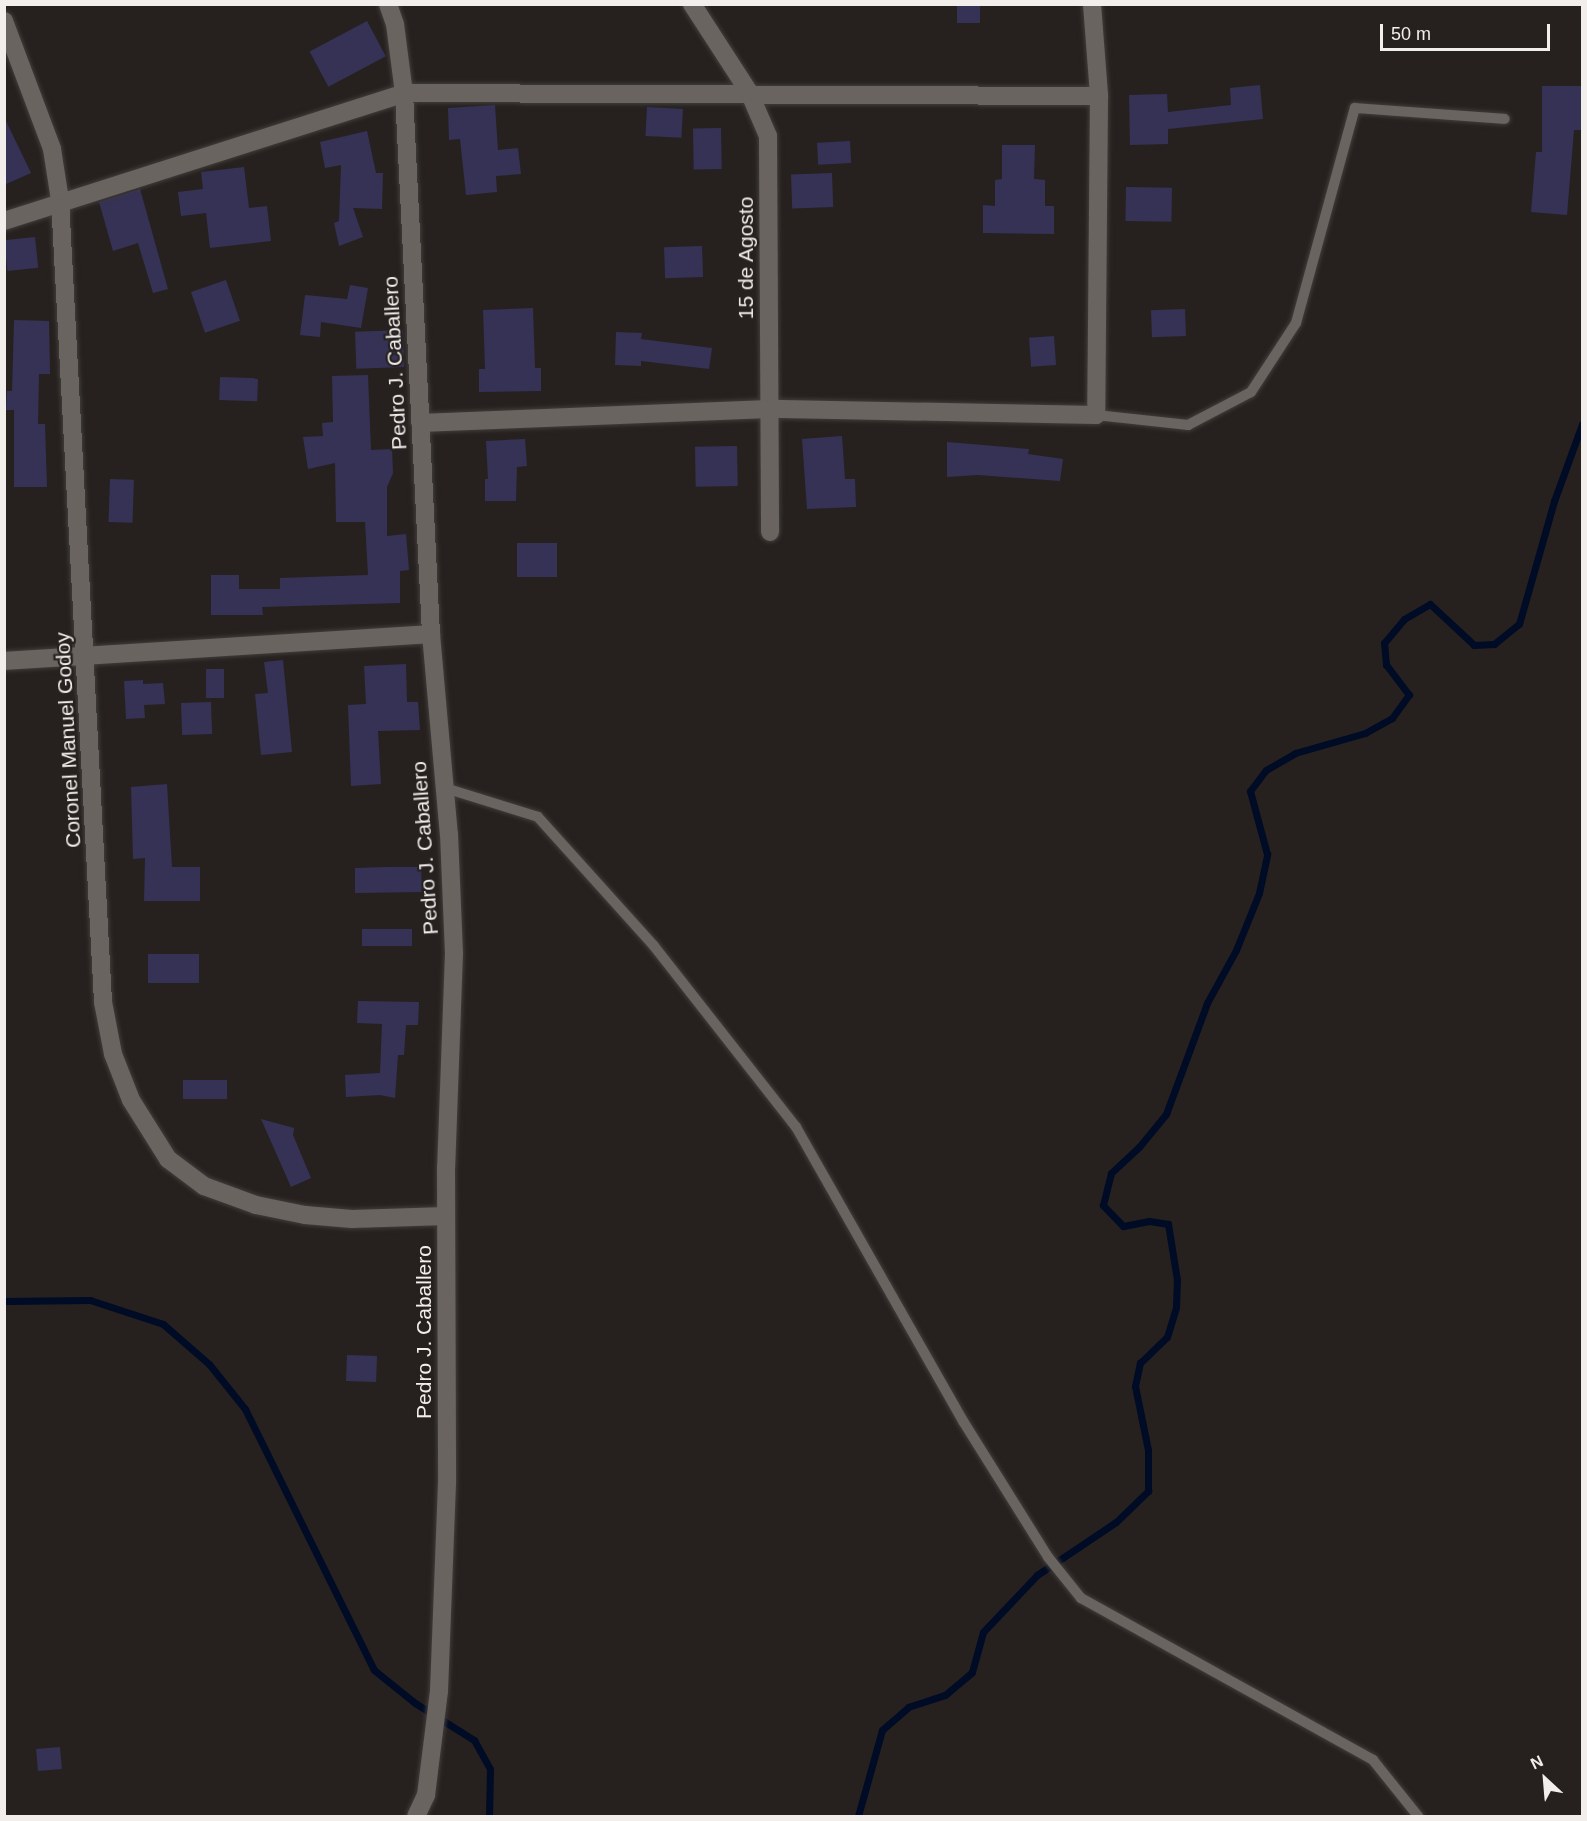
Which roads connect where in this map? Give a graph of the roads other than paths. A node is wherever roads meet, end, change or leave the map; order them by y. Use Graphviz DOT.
graph roads {
  1 [pos="388,4"];
  2 [pos="692,4"];
  3 [pos="1092,4"];
  4 [pos="4,21"];
  5 [pos="749,92"];
  6 [pos="404,93"];
  7 [pos="1099,96"];
  8 [pos="1505,119"];
  9 [pos="60,200"];
  10 [pos="4,221"];
  11 [pos="769,409"];
  12 [pos="1095,415"];
  13 [pos="420,423"];
  14 [pos="770,532"];
  15 [pos="431,634"];
  16 [pos="86,658"];
  17 [pos="4,662"];
  18 [pos="445,788"];
  19 [pos="446,1216"];
  20 [pos="416,1816"];
  21 [pos="1418,1816"];
  1 -- 6 [label="street, Pedro J. Caballero"];
  2 -- 5 [label="street, 15 de Agosto"];
  3 -- 7 [label="street"];
  4 -- 9 [label="street, Coronel Manuel Godoy"];
  5 -- 6 [label="street"];
  5 -- 7 [label="street"];
  5 -- 11 [label="street, 15 de Agosto"];
  6 -- 9 [label="street"];
  6 -- 13 [label="street, Pedro J. Caballero"];
  7 -- 12 [label="street"];
  8 -- 12 [label="lane"];
  9 -- 10 [label="street"];
  9 -- 16 [label="street, Coronel Manuel Godoy"];
  11 -- 12 [label="street"];
  11 -- 13 [label="street"];
  11 -- 14 [label="street, 15 de Agosto"];
  13 -- 15 [label="street, Pedro J. Caballero"];
  15 -- 16 [label="street"];
  15 -- 18 [label="street, Pedro J. Caballero"];
  16 -- 17 [label="street"];
  16 -- 19 [label="street, Coronel Manuel Godoy"];
  18 -- 19 [label="street, Pedro J. Caballero"];
  18 -- 21 [label="lane"];
  19 -- 20 [label="street, Pedro J. Caballero"];
}
